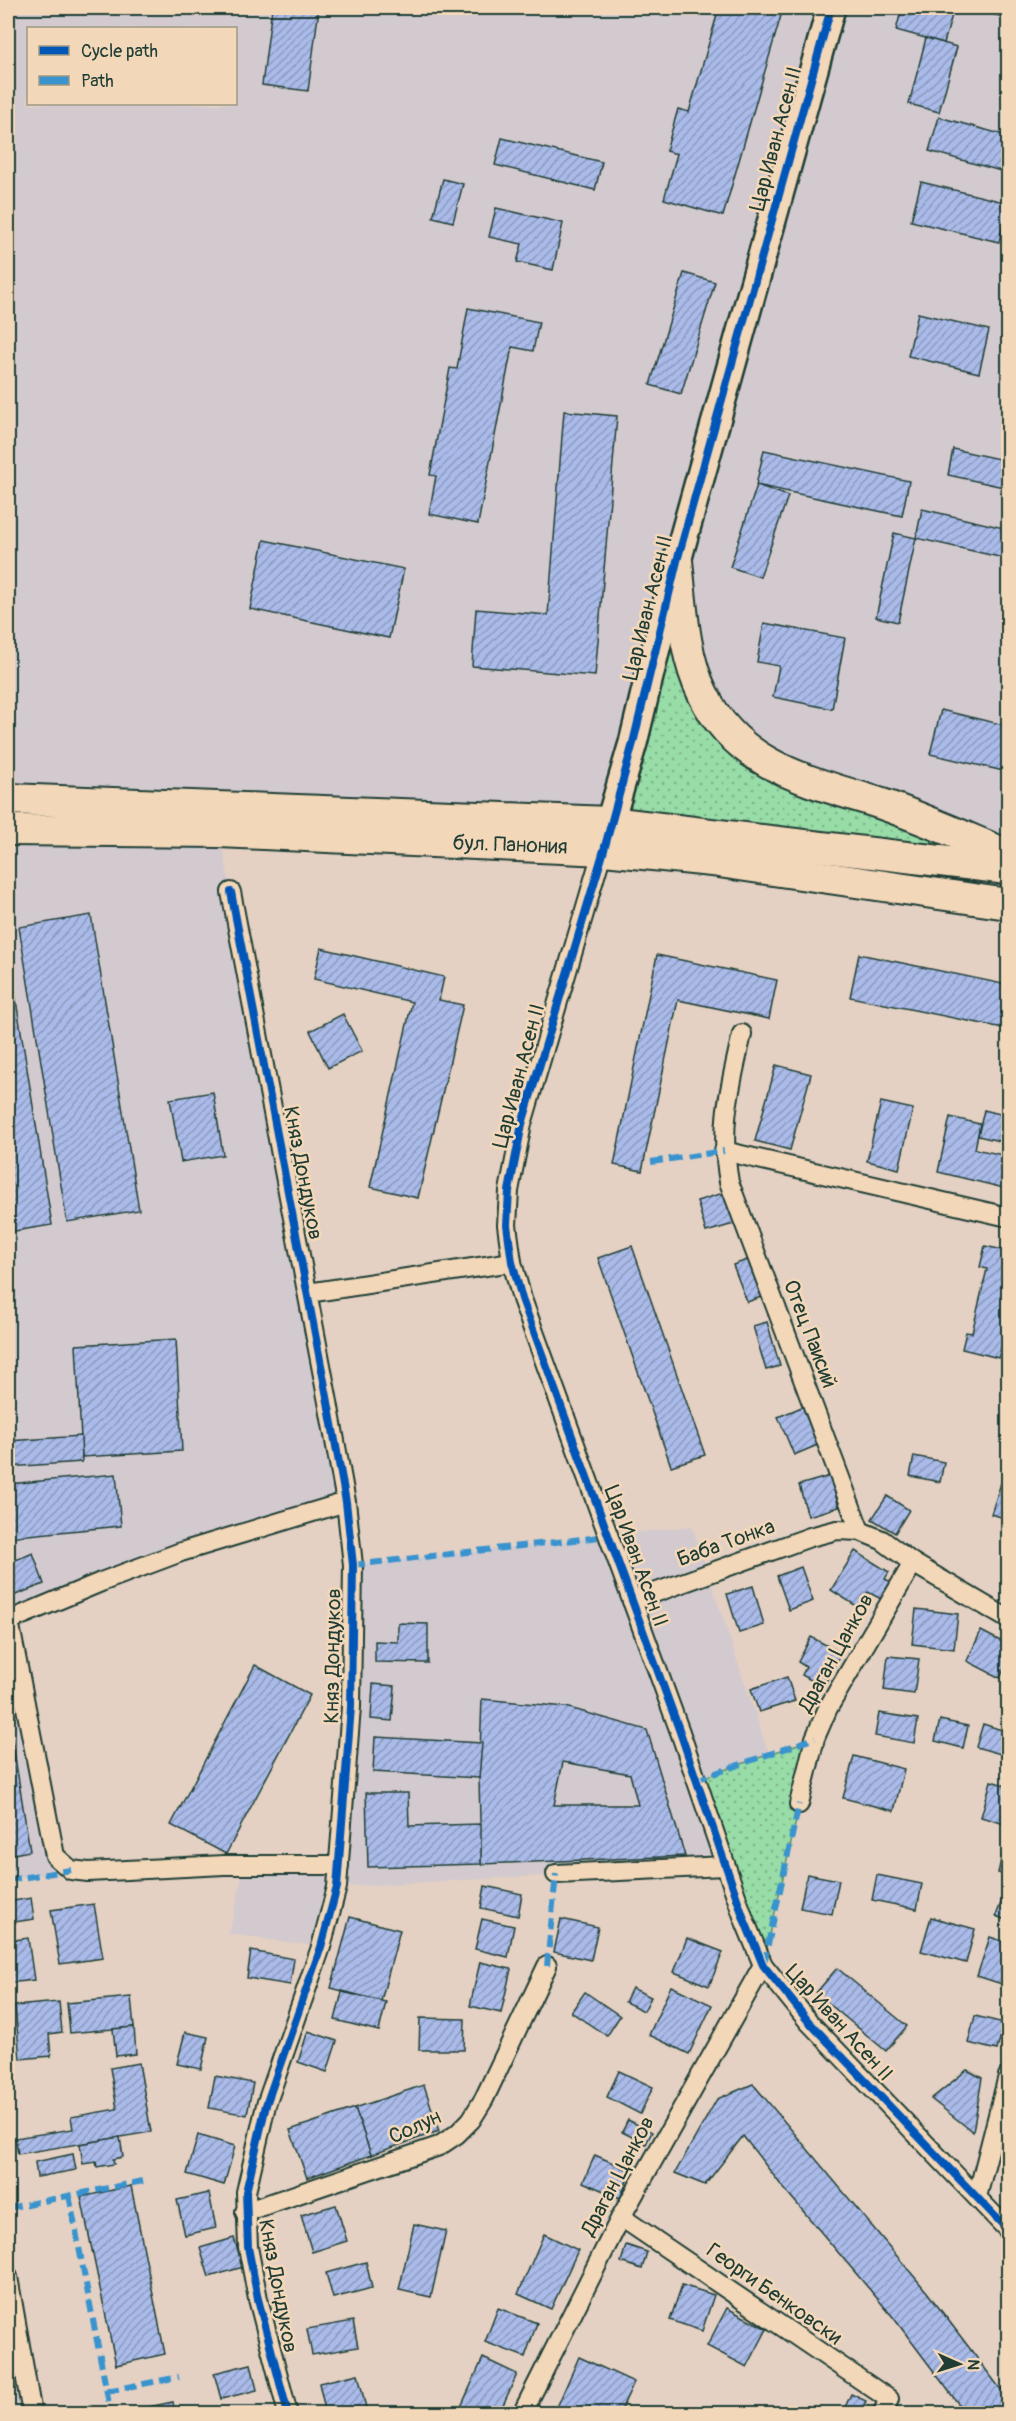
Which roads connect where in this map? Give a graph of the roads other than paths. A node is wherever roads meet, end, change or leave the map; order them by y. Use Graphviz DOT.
graph roads {
  1 [pos="831,8"];
  2 [pos="677,561"];
  3 [pos="8,799"];
  4 [pos="8,830"];
  5 [pos="553,833"];
  6 [pos="607,836"];
  7 [pos="1008,855"];
  8 [pos="1008,869"];
  9 [pos="231,892"];
  10 [pos="1008,904"];
  11 [pos="742,1034"];
  12 [pos="724,1151"];
  13 [pos="1008,1217"];
  14 [pos="512,1262"];
  15 [pos="308,1293"];
  16 [pos="346,1502"];
  17 [pos="860,1531"];
  18 [pos="913,1563"];
  19 [pos="632,1601"];
  20 [pos="1008,1619"];
  21 [pos="8,1621"];
  22 [pos="799,1804"];
  23 [pos="339,1864"];
  24 [pos="725,1866"];
  25 [pos="556,1874"];
  26 [pos="763,1965"];
  27 [pos="547,1966"];
  28 [pos="1008,2076"];
  29 [pos="977,2197"];
  30 [pos="245,2212"];
  31 [pos="621,2217"];
  32 [pos="1008,2230"];
  33 [pos="8,2277"];
  34 [pos="32,2414"];
  35 [pos="288,2414"];
  36 [pos="522,2414"];
  37 [pos="882,2414"];
  1 -- 2 [label="main road, Цар Иван Асен II"];
  2 -- 6 [label="main road, Цар Иван Асен II"];
  2 -- 7 [label="main road"];
  3 -- 5 [label="main road, бул. Панония"];
  4 -- 5 [label="main road, бул. Панония"];
  5 -- 6 [label="main road, бул. Панония"];
  6 -- 8 [label="main road, бул. Панония"];
  6 -- 10 [label="main road, бул. Панония"];
  6 -- 14 [label="street, Цар Иван Асен II"];
  9 -- 15 [label="street, Княз Дондуков"];
  11 -- 12 [label="street, Отец Паисий"];
  12 -- 13 [label="street"];
  12 -- 17 [label="street, Отец Паисий"];
  14 -- 15 [label="street"];
  14 -- 19 [label="street, Цар Иван Асен II"];
  15 -- 16 [label="street, Княз Дондуков"];
  16 -- 21 [label="street"];
  16 -- 23 [label="street, Княз Дондуков"];
  17 -- 18 [label="street"];
  17 -- 19 [label="street, Баба Тонка"];
  18 -- 20 [label="street"];
  18 -- 22 [label="street, Драган Цанков"];
  19 -- 24 [label="street, Цар Иван Асен II"];
  21 -- 23 [label="street"];
  23 -- 30 [label="street, Княз Дондуков"];
  24 -- 25 [label="street"];
  24 -- 26 [label="street, Цар Иван Асен II"];
  26 -- 29 [label="street, Цар Иван Асен II"];
  26 -- 31 [label="street, Драган Цанков"];
  27 -- 30 [label="street, Солун"];
  28 -- 29 [label="street"];
  29 -- 32 [label="street, Цар Иван Асен II"];
  30 -- 35 [label="street, Княз Дондуков"];
  31 -- 36 [label="street, Драган Цанков"];
  31 -- 37 [label="street, Георги Бенковски"];
  33 -- 34 [label="street"];
}
